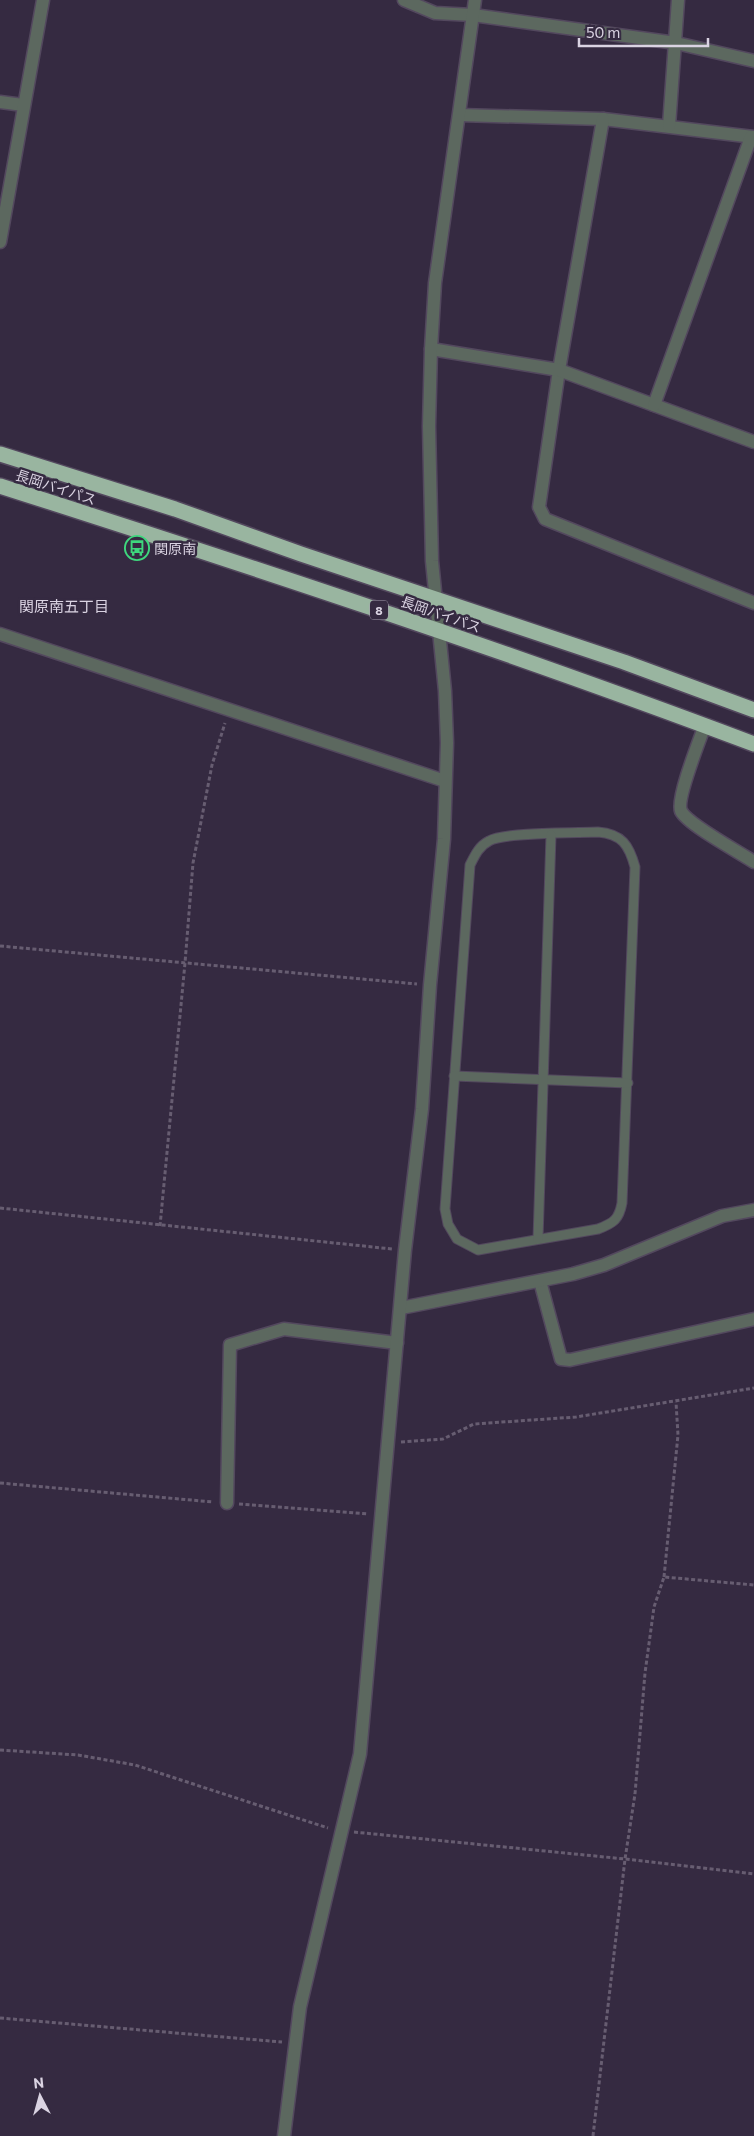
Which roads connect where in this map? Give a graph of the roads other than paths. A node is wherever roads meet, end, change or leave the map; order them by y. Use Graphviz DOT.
graph roads {
  1 [pos="43,0"];
  2 [pos="404,0"];
  3 [pos="475,0"];
  4 [pos="678,0"];
  5 [pos="473,15"];
  6 [pos="676,43"];
  7 [pos="754,61"];
  8 [pos="0,102"];
  9 [pos="23,105"];
  10 [pos="460,115"];
  11 [pos="602,119"];
  12 [pos="669,126"];
  13 [pos="753,137"];
  14 [pos="0,242"];
  15 [pos="431,349"];
  16 [pos="559,370"];
  17 [pos="654,405"];
  18 [pos="754,442"];
  19 [pos="0,454"];
  20 [pos="0,486"];
  21 [pos="437,600"];
  22 [pos="754,603"];
  23 [pos="440,631"];
  24 [pos="0,634"];
  25 [pos="754,710"];
  26 [pos="705,725"];
  27 [pos="754,744"];
  28 [pos="445,780"];
  29 [pos="551,835"];
  30 [pos="754,862"];
  31 [pos="454,1076"];
  32 [pos="544,1080"];
  33 [pos="628,1083"];
  34 [pos="754,1210"];
  35 [pos="538,1239"];
  36 [pos="540,1281"];
  37 [pos="401,1308"];
  38 [pos="754,1319"];
  39 [pos="397,1342"];
  40 [pos="227,1503"];
  41 [pos="284,2136"];
  1 -- 9 [label="street"];
  2 -- 5 [label="street"];
  3 -- 5 [label="street"];
  4 -- 6 [label="street"];
  5 -- 6 [label="street"];
  5 -- 10 [label="street"];
  6 -- 7 [label="street"];
  6 -- 12 [label="street"];
  8 -- 9 [label="street"];
  9 -- 14 [label="street"];
  10 -- 11 [label="street"];
  10 -- 15 [label="street"];
  11 -- 12 [label="street"];
  11 -- 16 [label="street"];
  12 -- 13 [label="street"];
  13 -- 17 [label="street"];
  15 -- 16 [label="street"];
  15 -- 21 [label="street"];
  16 -- 17 [label="street"];
  16 -- 22 [label="street"];
  17 -- 18 [label="street"];
  19 -- 21 [label="highway, 長岡バイパス / 8"];
  20 -- 23 [label="highway, 長岡バイパス / 8"];
  21 -- 23 [label="street"];
  21 -- 25 [label="highway, 長岡バイパス / 8"];
  23 -- 26 [label="highway, 長岡バイパス / 8"];
  23 -- 28 [label="street"];
  24 -- 28 [label="street"];
  26 -- 27 [label="highway, 長岡バイパス / 8"];
  26 -- 30 [label="street"];
  28 -- 37 [label="street"];
  29 -- 31 [label="lane"];
  29 -- 32 [label="lane"];
  29 -- 33 [label="lane"];
  31 -- 32 [label="lane"];
  31 -- 35 [label="lane"];
  32 -- 33 [label="lane"];
  32 -- 35 [label="lane"];
  33 -- 35 [label="lane"];
  34 -- 36 [label="street"];
  36 -- 37 [label="street"];
  36 -- 38 [label="street"];
  37 -- 39 [label="street"];
  39 -- 40 [label="street"];
  39 -- 41 [label="street"];
}
